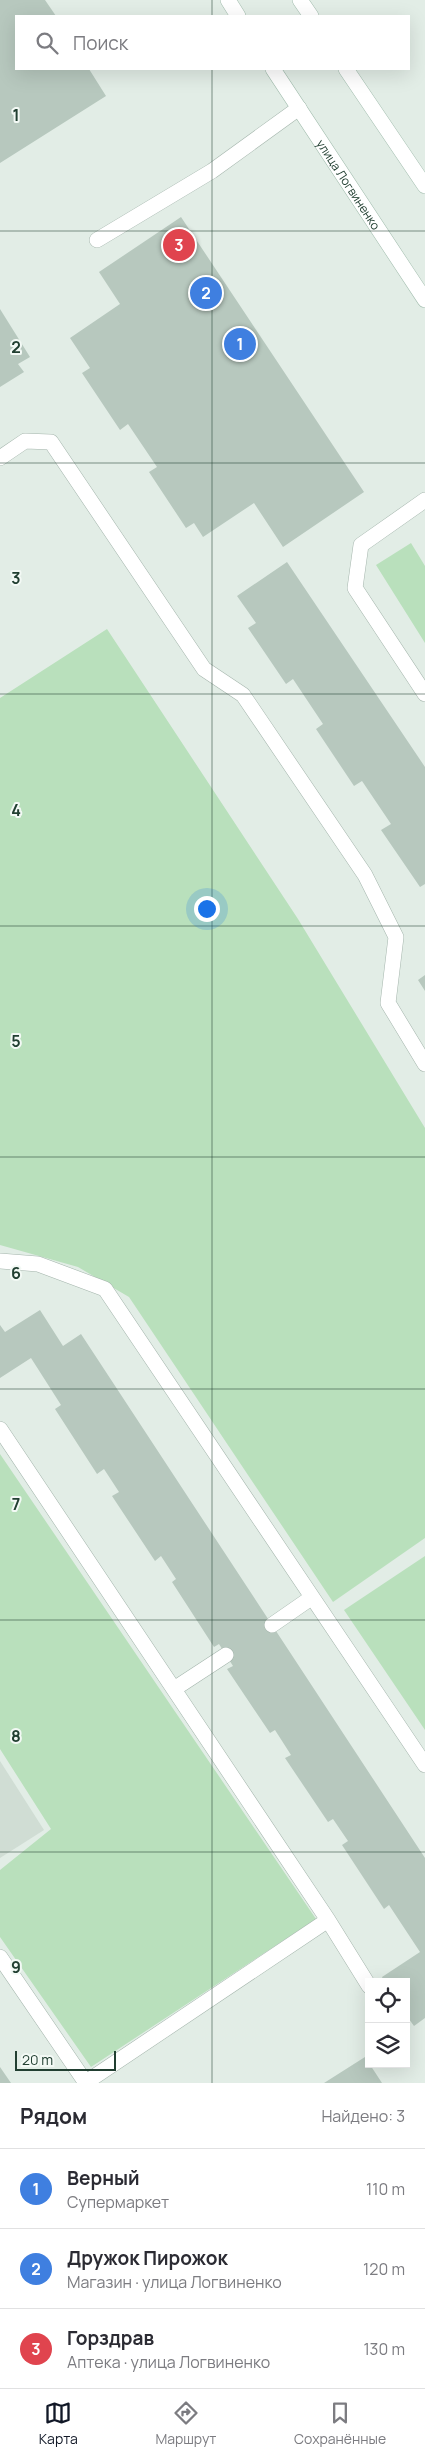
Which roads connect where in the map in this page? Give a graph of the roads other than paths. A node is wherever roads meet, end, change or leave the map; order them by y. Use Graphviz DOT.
graph roads {
  1 [pos="228,0"];
  2 [pos="300,0"];
  3 [pos="237,15"];
  4 [pos="310,15"];
  5 [pos="274,70"];
  6 [pos="347,70"];
  7 [pos="299,108"];
  8 [pos="425,186"];
  9 [pos="96,240"];
  10 [pos="425,300"];
  11 [pos="0,458"];
  12 [pos="425,500"];
  13 [pos="425,694"];
  14 [pos="425,1064"];
  15 [pos="0,1261"];
  16 [pos="0,1429"];
  17 [pos="311,1598"];
  18 [pos="272,1625"];
  19 [pos="226,1655"];
  20 [pos="174,1689"];
  21 [pos="425,1765"];
  22 [pos="328,1920"];
  23 [pos="0,1957"];
  24 [pos="365,1980"];
  25 [pos="86,2083"];
  1 -- 3 [label="main road"];
  2 -- 4 [label="main road"];
  5 -- 7 [label="main road, улица Логвиненко"];
  6 -- 8 [label="main road"];
  7 -- 9 [label="main road"];
  7 -- 10 [label="main road, улица Логвиненко"];
  11 -- 14 [label="main road"];
  12 -- 13 [label="main road"];
  15 -- 17 [label="main road"];
  16 -- 20 [label="main road"];
  17 -- 18 [label="main road"];
  17 -- 21 [label="main road"];
  19 -- 20 [label="main road"];
  20 -- 22 [label="main road"];
  22 -- 24 [label="main road"];
  22 -- 25 [label="main road"];
  23 -- 25 [label="main road"];
}
